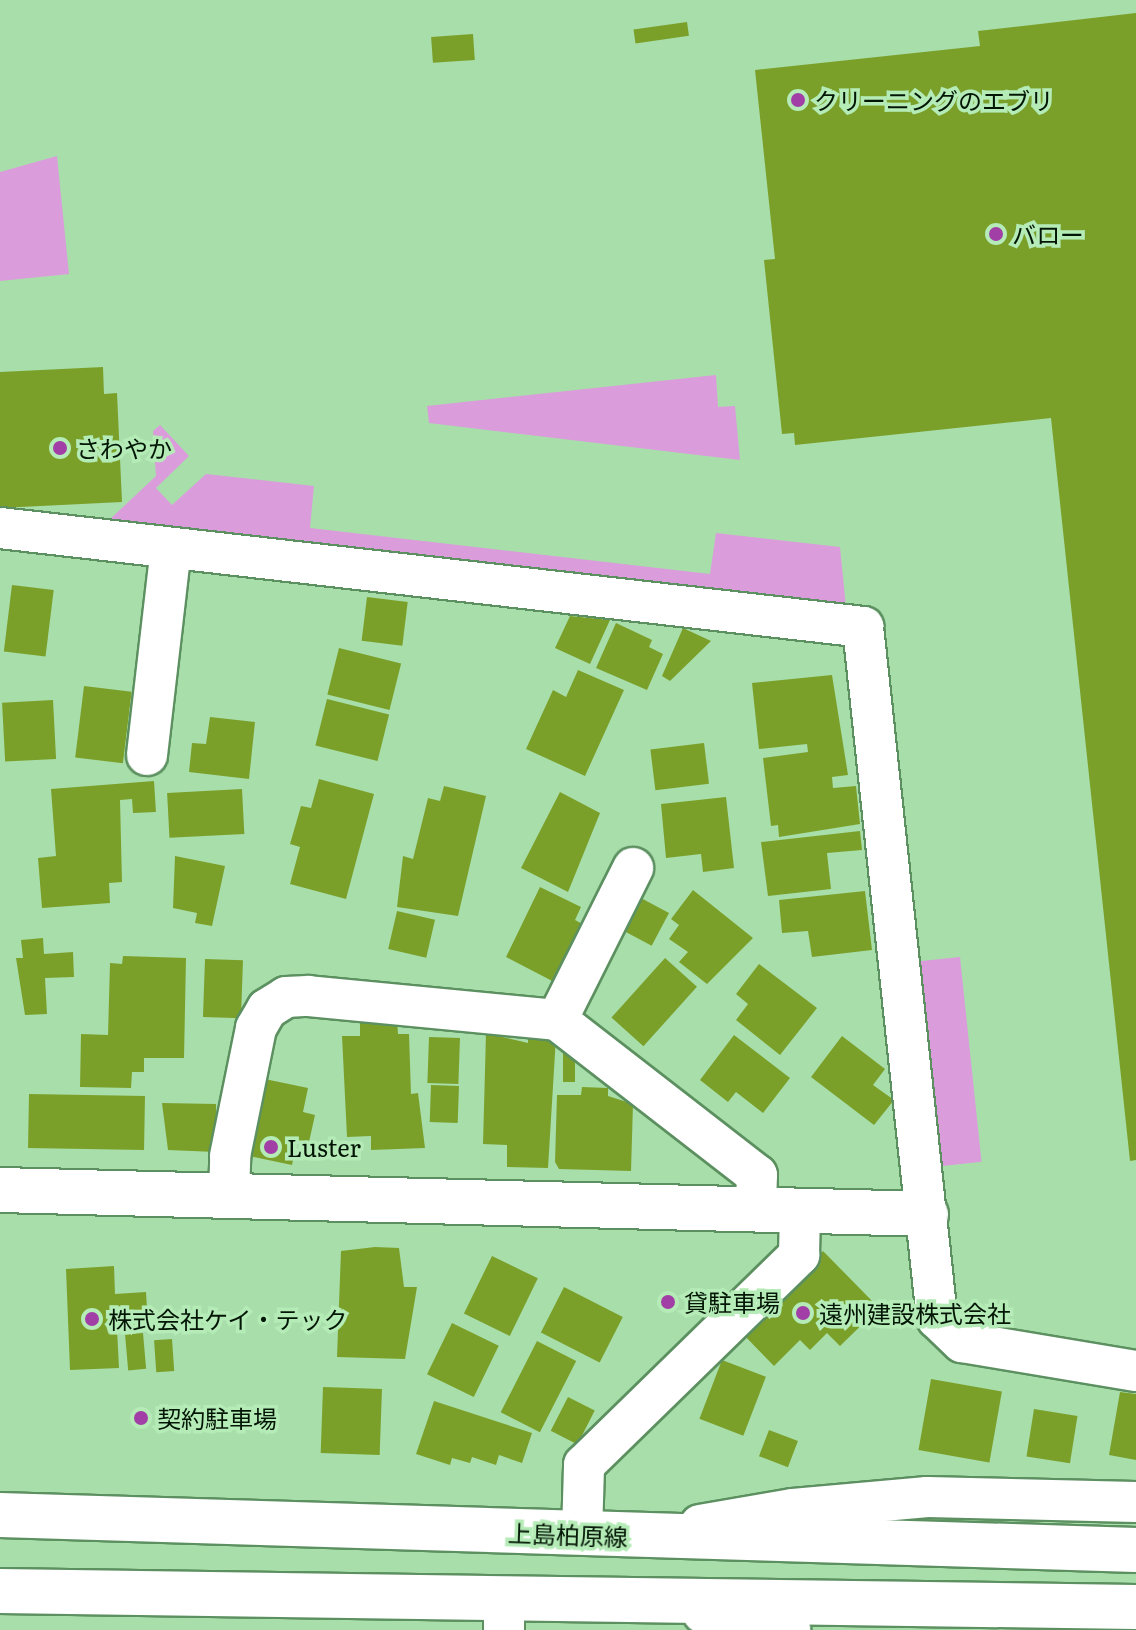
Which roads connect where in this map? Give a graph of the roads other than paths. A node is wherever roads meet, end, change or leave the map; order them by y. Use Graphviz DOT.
graph roads {
  1 [pos="0,528"];
  2 [pos="171,548"];
  3 [pos="147,755"];
  4 [pos="633,868"];
  5 [pos="557,1020"];
  6 [pos="0,1190"];
  7 [pos="229,1194"];
  8 [pos="756,1209"];
  9 [pos="800,1211"];
  10 [pos="926,1214"];
  11 [pos="1136,1371"];
  12 [pos="1136,1502"];
  13 [pos="0,1515"];
  14 [pos="582,1534"];
  15 [pos="641,1536"];
  16 [pos="1136,1550"];
  17 [pos="0,1591"];
  18 [pos="639,1601"];
  19 [pos="1136,1607"];
  20 [pos="504,1615"];
  21 [pos="790,1630"];
  1 -- 2 [label="street"];
  2 -- 3 [label="street"];
  2 -- 10 [label="street"];
  4 -- 5 [label="street"];
  5 -- 7 [label="street"];
  5 -- 8 [label="street"];
  6 -- 7 [label="street"];
  7 -- 8 [label="street"];
  8 -- 9 [label="street"];
  9 -- 10 [label="street"];
  9 -- 14 [label="street"];
  10 -- 11 [label="street"];
  12 -- 15 [label="street"];
  13 -- 14 [label="street, 上島柏原線"];
  14 -- 15 [label="street, 上島柏原線"];
  15 -- 16 [label="street, 上島柏原線"];
  17 -- 20 [label="street"];
  18 -- 19 [label="street"];
  18 -- 20 [label="street"];
  18 -- 21 [label="street"];
}
